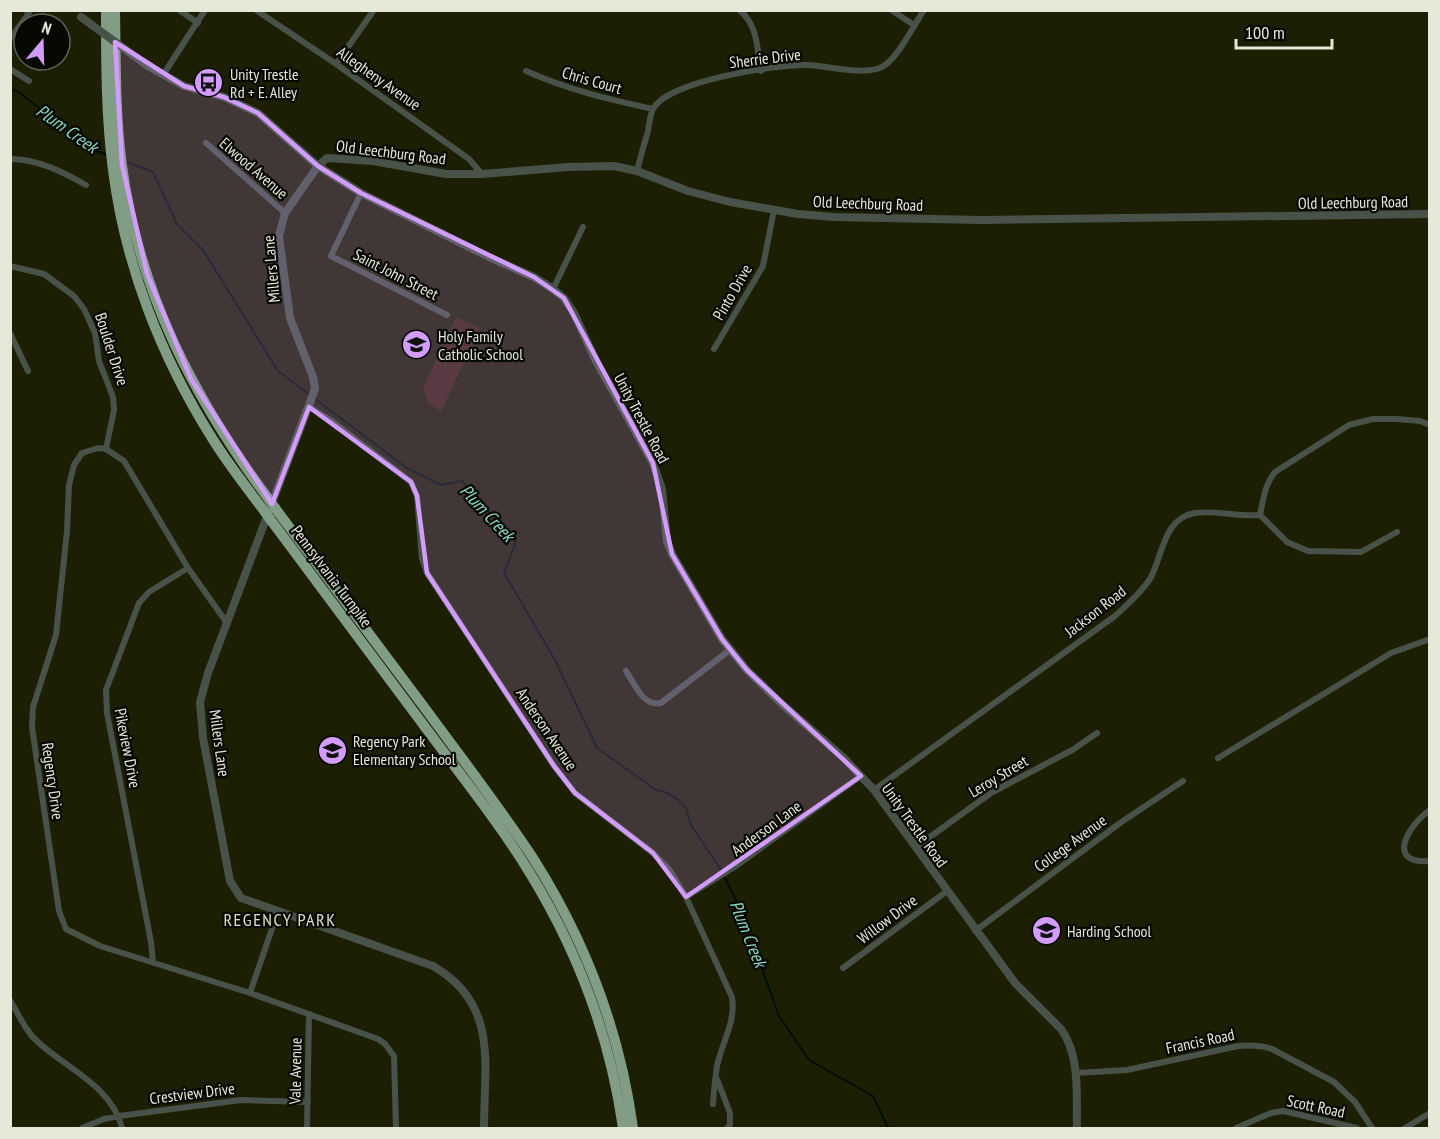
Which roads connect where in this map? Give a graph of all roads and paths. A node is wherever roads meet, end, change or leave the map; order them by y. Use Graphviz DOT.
graph roads {
  1 [pos="106,10"];
  2 [pos="116,10"];
  3 [pos="179,10"];
  4 [pos="206,10"];
  5 [pos="256,10"];
  6 [pos="374,10"];
  7 [pos="739,10"];
  8 [pos="891,10"];
  9 [pos="924,10"];
  10 [pos="266,13"];
  11 [pos="78,14"];
  12 [pos="198,23"];
  13 [pos="914,25"];
  14 [pos="336,64"];
  15 [pos="10,69"];
  16 [pos="526,71"];
  17 [pos="761,71"];
  18 [pos="162,75"];
  19 [pos="28,81"];
  20 [pos="653,109"];
  21 [pos="206,143"];
  22 [pos="10,159"];
  23 [pos="318,166"];
  24 [pos="637,171"];
  25 [pos="482,174"];
  26 [pos="87,185"];
  27 [pos="361,193"];
  28 [pos="774,210"];
  29 [pos="285,213"];
  30 [pos="1430,214"];
  31 [pos="583,227"];
  32 [pos="10,266"];
  33 [pos="554,289"];
  34 [pos="447,315"];
  35 [pos="10,333"];
  36 [pos="714,349"];
  37 [pos="28,371"];
  38 [pos="312,400"];
  39 [pos="1430,425"];
  40 [pos="106,449"];
  41 [pos="270,510"];
  42 [pos="1260,515"];
  43 [pos="1397,532"];
  44 [pos="188,568"];
  45 [pos="227,623"];
  46 [pos="1429,641"];
  47 [pos="731,649"];
  48 [pos="626,670"];
  49 [pos="1097,733"];
  50 [pos="1218,758"];
  51 [pos="861,776"];
  52 [pos="1183,781"];
  53 [pos="874,790"];
  54 [pos="1430,810"];
  55 [pos="916,847"];
  56 [pos="1430,861"];
  57 [pos="947,891"];
  58 [pos="686,897"];
  59 [pos="278,911"];
  60 [pos="975,931"];
  61 [pos="153,962"];
  62 [pos="843,968"];
  63 [pos="250,993"];
  64 [pos="10,1000"];
  65 [pos="309,1014"];
  66 [pos="1076,1072"];
  67 [pos="716,1078"];
  68 [pos="308,1102"];
  69 [pos="713,1104"];
  70 [pos="1430,1113"];
  71 [pos="119,1116"];
  72 [pos="82,1128"];
  73 [pos="122,1128"];
  74 [pos="307,1128"];
  75 [pos="396,1128"];
  76 [pos="484,1128"];
  77 [pos="623,1128"];
  78 [pos="633,1128"];
  79 [pos="727,1128"];
  80 [pos="1077,1128"];
  81 [pos="1236,1128"];
  82 [pos="1357,1128"];
  83 [pos="1372,1128"];
  84 [pos="1405,1128"];
  1 -- 41 [label="highway, Pennsylvania Turnpike"];
  2 -- 41 [label="highway, Pennsylvania Turnpike"];
  3 -- 12 [label="street"];
  4 -- 12 [label="street"];
  5 -- 10 [label="street, Allegheny Avenue"];
  6 -- 14 [label="street"];
  7 -- 17 [label="street"];
  8 -- 13 [label="street"];
  9 -- 13 [label="street, Sherrie Drive"];
  10 -- 14 [label="street, Allegheny Avenue"];
  11 -- 18 [label="street, Unity Trestle Road, bridge"];
  12 -- 18 [label="street"];
  13 -- 17 [label="street, Sherrie Drive"];
  14 -- 25 [label="street, Allegheny Avenue"];
  15 -- 19 [label="street"];
  16 -- 20 [label="street, Chris Court"];
  17 -- 20 [label="street, Sherrie Drive"];
  18 -- 23 [label="street, Unity Trestle Road"];
  20 -- 24 [label="street"];
  21 -- 29 [label="street, Elwood Avenue"];
  22 -- 26 [label="street"];
  23 -- 25 [label="street, Old Leechburg Road"];
  23 -- 27 [label="street, Unity Trestle Road"];
  23 -- 29 [label="street, Millers Lane"];
  24 -- 25 [label="street, Old Leechburg Road"];
  24 -- 28 [label="street, Old Leechburg Road"];
  27 -- 33 [label="street, Unity Trestle Road"];
  27 -- 34 [label="street, Saint John Street"];
  28 -- 30 [label="street, Old Leechburg Road"];
  28 -- 36 [label="street, Pinto Drive"];
  29 -- 38 [label="street, Millers Lane"];
  31 -- 33 [label="street"];
  32 -- 40 [label="street, Boulder Drive"];
  33 -- 47 [label="street, Unity Trestle Road"];
  35 -- 37 [label="street"];
  38 -- 45 [label="street, Millers Lane"];
  38 -- 58 [label="street, Anderson Avenue"];
  39 -- 42 [label="street"];
  40 -- 44 [label="street"];
  40 -- 61 [label="street, Regency Drive"];
  41 -- 77 [label="highway, Pennsylvania Turnpike"];
  41 -- 78 [label="highway, Pennsylvania Turnpike"];
  42 -- 43 [label="street"];
  42 -- 53 [label="street, Jackson Road"];
  44 -- 45 [label="street"];
  44 -- 61 [label="street, Pikeview Drive"];
  45 -- 59 [label="street, Millers Lane"];
  46 -- 50 [label="street"];
  47 -- 48 [label="street"];
  47 -- 51 [label="street, Unity Trestle Road"];
  49 -- 55 [label="street, Leroy Street"];
  51 -- 53 [label="street, Unity Trestle Road"];
  51 -- 58 [label="street, Anderson Lane"];
  52 -- 60 [label="street, College Avenue"];
  53 -- 55 [label="street, Unity Trestle Road"];
  54 -- 56 [label="street"];
  55 -- 57 [label="street, Unity Trestle Road"];
  57 -- 60 [label="street, Unity Trestle Road"];
  57 -- 62 [label="street, Willow Drive"];
  58 -- 67 [label="street, Anderson Avenue"];
  59 -- 63 [label="street"];
  59 -- 76 [label="street, Millers Lane"];
  60 -- 66 [label="street, Unity Trestle Road"];
  61 -- 63 [label="street, Regency Drive"];
  63 -- 65 [label="street, Regency Drive"];
  64 -- 71 [label="street"];
  65 -- 68 [label="street, Vale Avenue"];
  65 -- 75 [label="street, Regency Drive"];
  66 -- 80 [label="street, Unity Trestle Road"];
  66 -- 83 [label="street, Francis Road"];
  67 -- 69 [label="street, Anderson Avenue"];
  67 -- 79 [label="street"];
  68 -- 71 [label="street, Crestview Drive"];
  68 -- 74 [label="street, Vale Avenue"];
  70 -- 84 [label="street"];
  71 -- 72 [label="street, Crestview Drive"];
  71 -- 73 [label="street"];
  81 -- 82 [label="street, Scott Road"];
}
